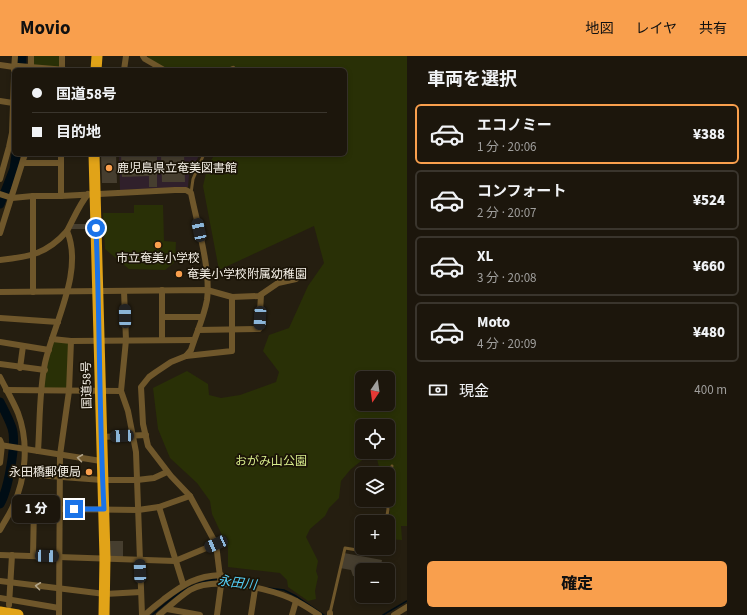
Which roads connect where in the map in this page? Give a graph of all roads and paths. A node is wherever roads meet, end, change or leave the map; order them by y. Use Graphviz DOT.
graph roads {
  1 [pos="15,56"];
  2 [pos="32,56"];
  3 [pos="62,56"];
  4 [pos="97,56"];
  5 [pos="126,56"];
  6 [pos="143,56"];
  7 [pos="0,65"];
  8 [pos="16,68"];
  9 [pos="30,68"];
  10 [pos="62,68"];
  11 [pos="96,68"];
  12 [pos="124,68"];
  13 [pos="161,68"];
  14 [pos="0,101"];
  15 [pos="12,103"];
  16 [pos="12,133"];
  17 [pos="25,156"];
  18 [pos="61,156"];
  19 [pos="94,156"];
  20 [pos="203,156"];
  21 [pos="23,163"];
  22 [pos="61,163"];
  23 [pos="0,179"];
  24 [pos="91,193"];
  25 [pos="191,193"];
  26 [pos="0,194"];
  27 [pos="34,196"];
  28 [pos="61,196"];
  29 [pos="12,198"];
  30 [pos="67,230"];
  31 [pos="0,233"];
  32 [pos="34,254"];
  33 [pos="0,260"];
  34 [pos="296,279"];
  35 [pos="98,290"];
  36 [pos="124,290"];
  37 [pos="162,290"];
  38 [pos="207,290"];
  39 [pos="67,291"];
  40 [pos="0,292"];
  41 [pos="33,292"];
  42 [pos="261,295"];
  43 [pos="232,297"];
  44 [pos="162,317"];
  45 [pos="202,317"];
  46 [pos="0,318"];
  47 [pos="58,322"];
  48 [pos="232,329"];
  49 [pos="198,330"];
  50 [pos="52,339"];
  51 [pos="126,340"];
  52 [pos="162,340"];
  53 [pos="194,340"];
  54 [pos="71,341"];
  55 [pos="99,341"];
  56 [pos="0,342"];
  57 [pos="23,346"];
  58 [pos="49,350"];
  59 [pos="186,356"];
  60 [pos="0,364"];
  61 [pos="20,368"];
  62 [pos="45,370"];
  63 [pos="0,377"];
  64 [pos="6,390"];
  65 [pos="42,390"];
  66 [pos="69,391"];
  67 [pos="100,391"];
  68 [pos="121,391"];
  69 [pos="146,435"];
  70 [pos="133,436"];
  71 [pos="101,437"];
  72 [pos="2,444"];
  73 [pos="23,449"];
  74 [pos="38,451"];
  75 [pos="60,455"];
  76 [pos="101,461"];
  77 [pos="0,463"];
  78 [pos="167,472"];
  79 [pos="23,474"];
  80 [pos="59,477"];
  81 [pos="102,480"];
  82 [pos="137,480"];
  83 [pos="190,496"];
  84 [pos="14,506"];
  85 [pos="34,507"];
  86 [pos="159,507"];
  87 [pos="60,509"];
  88 [pos="104,509"];
  89 [pos="138,510"];
  90 [pos="0,530"];
  91 [pos="216,544"];
  92 [pos="355,550"];
  93 [pos="0,555"];
  94 [pos="12,555"];
  95 [pos="33,556"];
  96 [pos="60,556"];
  97 [pos="105,558"];
  98 [pos="140,560"];
  99 [pos="175,561"];
  100 [pos="221,575"];
  101 [pos="0,581"];
  102 [pos="10,583"];
  103 [pos="184,584"];
  104 [pos="221,584"];
  105 [pos="255,588"];
  106 [pos="59,589"];
  107 [pos="141,592"];
  108 [pos="105,594"];
  109 [pos="0,598"];
  110 [pos="296,601"];
  111 [pos="6,606"];
  112 [pos="407,607"];
  113 [pos="59,608"];
  114 [pos="167,609"];
  115 [pos="179,613"];
  116 [pos="330,614"];
  117 [pos="18,615"];
  118 [pos="59,615"];
  119 [pos="104,615"];
  120 [pos="143,615"];
  121 [pos="159,615"];
  122 [pos="200,615"];
  123 [pos="217,615"];
  124 [pos="251,615"];
  125 [pos="292,615"];
  126 [pos="319,615"];
  127 [pos="394,615"];
  1 -- 8 [label="street"];
  2 -- 9 [label="street"];
  3 -- 10 [label="street"];
  4 -- 11 [label="highway"];
  5 -- 12 [label="street"];
  6 -- 13 [label="street"];
  7 -- 8 [label="street"];
  8 -- 9 [label="street"];
  14 -- 15 [label="street"];
  16 -- 23 [label="street"];
  17 -- 21 [label="street"];
  18 -- 22 [label="street"];
  19 -- 24 [label="highway, 国道58号"];
  20 -- 25 [label="lane"];
  21 -- 22 [label="street"];
  21 -- 29 [label="street"];
  22 -- 28 [label="street"];
  24 -- 25 [label="street"];
  24 -- 28 [label="street"];
  24 -- 30 [label="street"];
  24 -- 35 [label="highway, 国道58号"];
  25 -- 38 [label="street"];
  26 -- 29 [label="street"];
  27 -- 28 [label="street"];
  27 -- 29 [label="street"];
  27 -- 32 [label="street"];
  29 -- 31 [label="street"];
  30 -- 32 [label="street"];
  30 -- 39 [label="street"];
  32 -- 33 [label="street"];
  32 -- 41 [label="street"];
  34 -- 42 [label="street"];
  35 -- 36 [label="street"];
  35 -- 39 [label="street"];
  35 -- 55 [label="highway, 国道58号"];
  36 -- 37 [label="street"];
  36 -- 51 [label="street"];
  37 -- 38 [label="street"];
  37 -- 44 [label="street"];
  38 -- 43 [label="street"];
  38 -- 45 [label="street"];
  39 -- 41 [label="street"];
  39 -- 47 [label="street"];
  40 -- 41 [label="street"];
  42 -- 43 [label="street"];
  42 -- 48 [label="street"];
  43 -- 48 [label="street"];
  44 -- 45 [label="street"];
  44 -- 52 [label="street"];
  45 -- 49 [label="street"];
  46 -- 47 [label="street"];
  47 -- 50 [label="street"];
  48 -- 49 [label="street"];
  48 -- 59 [label="street"];
  49 -- 53 [label="street"];
  50 -- 54 [label="street"];
  50 -- 58 [label="street"];
  51 -- 52 [label="street"];
  51 -- 55 [label="street"];
  51 -- 68 [label="street"];
  52 -- 53 [label="street"];
  53 -- 59 [label="street"];
  54 -- 55 [label="street"];
  54 -- 66 [label="street"];
  55 -- 67 [label="highway, 国道58号"];
  56 -- 57 [label="street"];
  57 -- 58 [label="street"];
  57 -- 61 [label="street"];
  58 -- 62 [label="street"];
  59 -- 69 [label="street"];
  60 -- 61 [label="street"];
  61 -- 62 [label="street"];
  62 -- 65 [label="street"];
  63 -- 64 [label="street"];
  64 -- 65 [label="street"];
  64 -- 73 [label="street"];
  65 -- 66 [label="street"];
  65 -- 74 [label="street"];
  66 -- 67 [label="street"];
  66 -- 75 [label="street"];
  67 -- 68 [label="street"];
  67 -- 71 [label="highway, 国道58号"];
  68 -- 70 [label="street"];
  69 -- 70 [label="street"];
  69 -- 78 [label="street"];
  70 -- 71 [label="street"];
  70 -- 82 [label="street"];
  71 -- 76 [label="highway, 国道58号"];
  72 -- 73 [label="street"];
  72 -- 77 [label="street"];
  73 -- 74 [label="street"];
  73 -- 79 [label="street"];
  74 -- 75 [label="street"];
  76 -- 75 [label="street, one-way"];
  75 -- 80 [label="street"];
  76 -- 81 [label="highway, 国道58号"];
  78 -- 82 [label="street"];
  78 -- 83 [label="street"];
  79 -- 80 [label="street"];
  79 -- 84 [label="street"];
  80 -- 81 [label="street"];
  80 -- 87 [label="street"];
  81 -- 82 [label="street"];
  81 -- 88 [label="highway, 国道58号"];
  82 -- 89 [label="street"];
  83 -- 86 [label="street"];
  83 -- 91 [label="street"];
  84 -- 85 [label="street"];
  84 -- 90 [label="street"];
  85 -- 87 [label="street"];
  85 -- 95 [label="street"];
  86 -- 89 [label="street"];
  86 -- 99 [label="street"];
  87 -- 88 [label="street"];
  87 -- 96 [label="street"];
  88 -- 89 [label="street"];
  88 -- 97 [label="highway, 国道58号"];
  89 -- 98 [label="street"];
  91 -- 99 [label="street"];
  91 -- 100 [label="street"];
  92 -- 116 [label="lane"];
  93 -- 94 [label="street"];
  94 -- 95 [label="street"];
  94 -- 102 [label="street"];
  95 -- 96 [label="street"];
  96 -- 97 [label="street"];
  96 -- 106 [label="street"];
  97 -- 98 [label="street"];
  97 -- 108 [label="highway, 国道58号"];
  98 -- 99 [label="street"];
  98 -- 107 [label="street"];
  99 -- 103 [label="street"];
  100 -- 103 [label="street"];
  100 -- 104 [label="street"];
  101 -- 102 [label="street"];
  106 -- 102 [label="street, one-way"];
  102 -- 111 [label="street"];
  103 -- 120 [label="street"];
  104 -- 105 [label="street"];
  104 -- 114 [label="street"];
  104 -- 123 [label="street"];
  105 -- 110 [label="street"];
  105 -- 124 [label="street"];
  106 -- 108 [label="street"];
  106 -- 113 [label="street"];
  107 -- 108 [label="street"];
  107 -- 120 [label="street"];
  108 -- 119 [label="highway, 国道58号"];
  109 -- 111 [label="street"];
  110 -- 125 [label="street"];
  110 -- 126 [label="street"];
  111 -- 113 [label="street"];
  111 -- 117 [label="highway"];
  112 -- 127 [label="street"];
  113 -- 118 [label="street"];
  114 -- 115 [label="street"];
  114 -- 121 [label="street"];
  115 -- 122 [label="street"];
}
